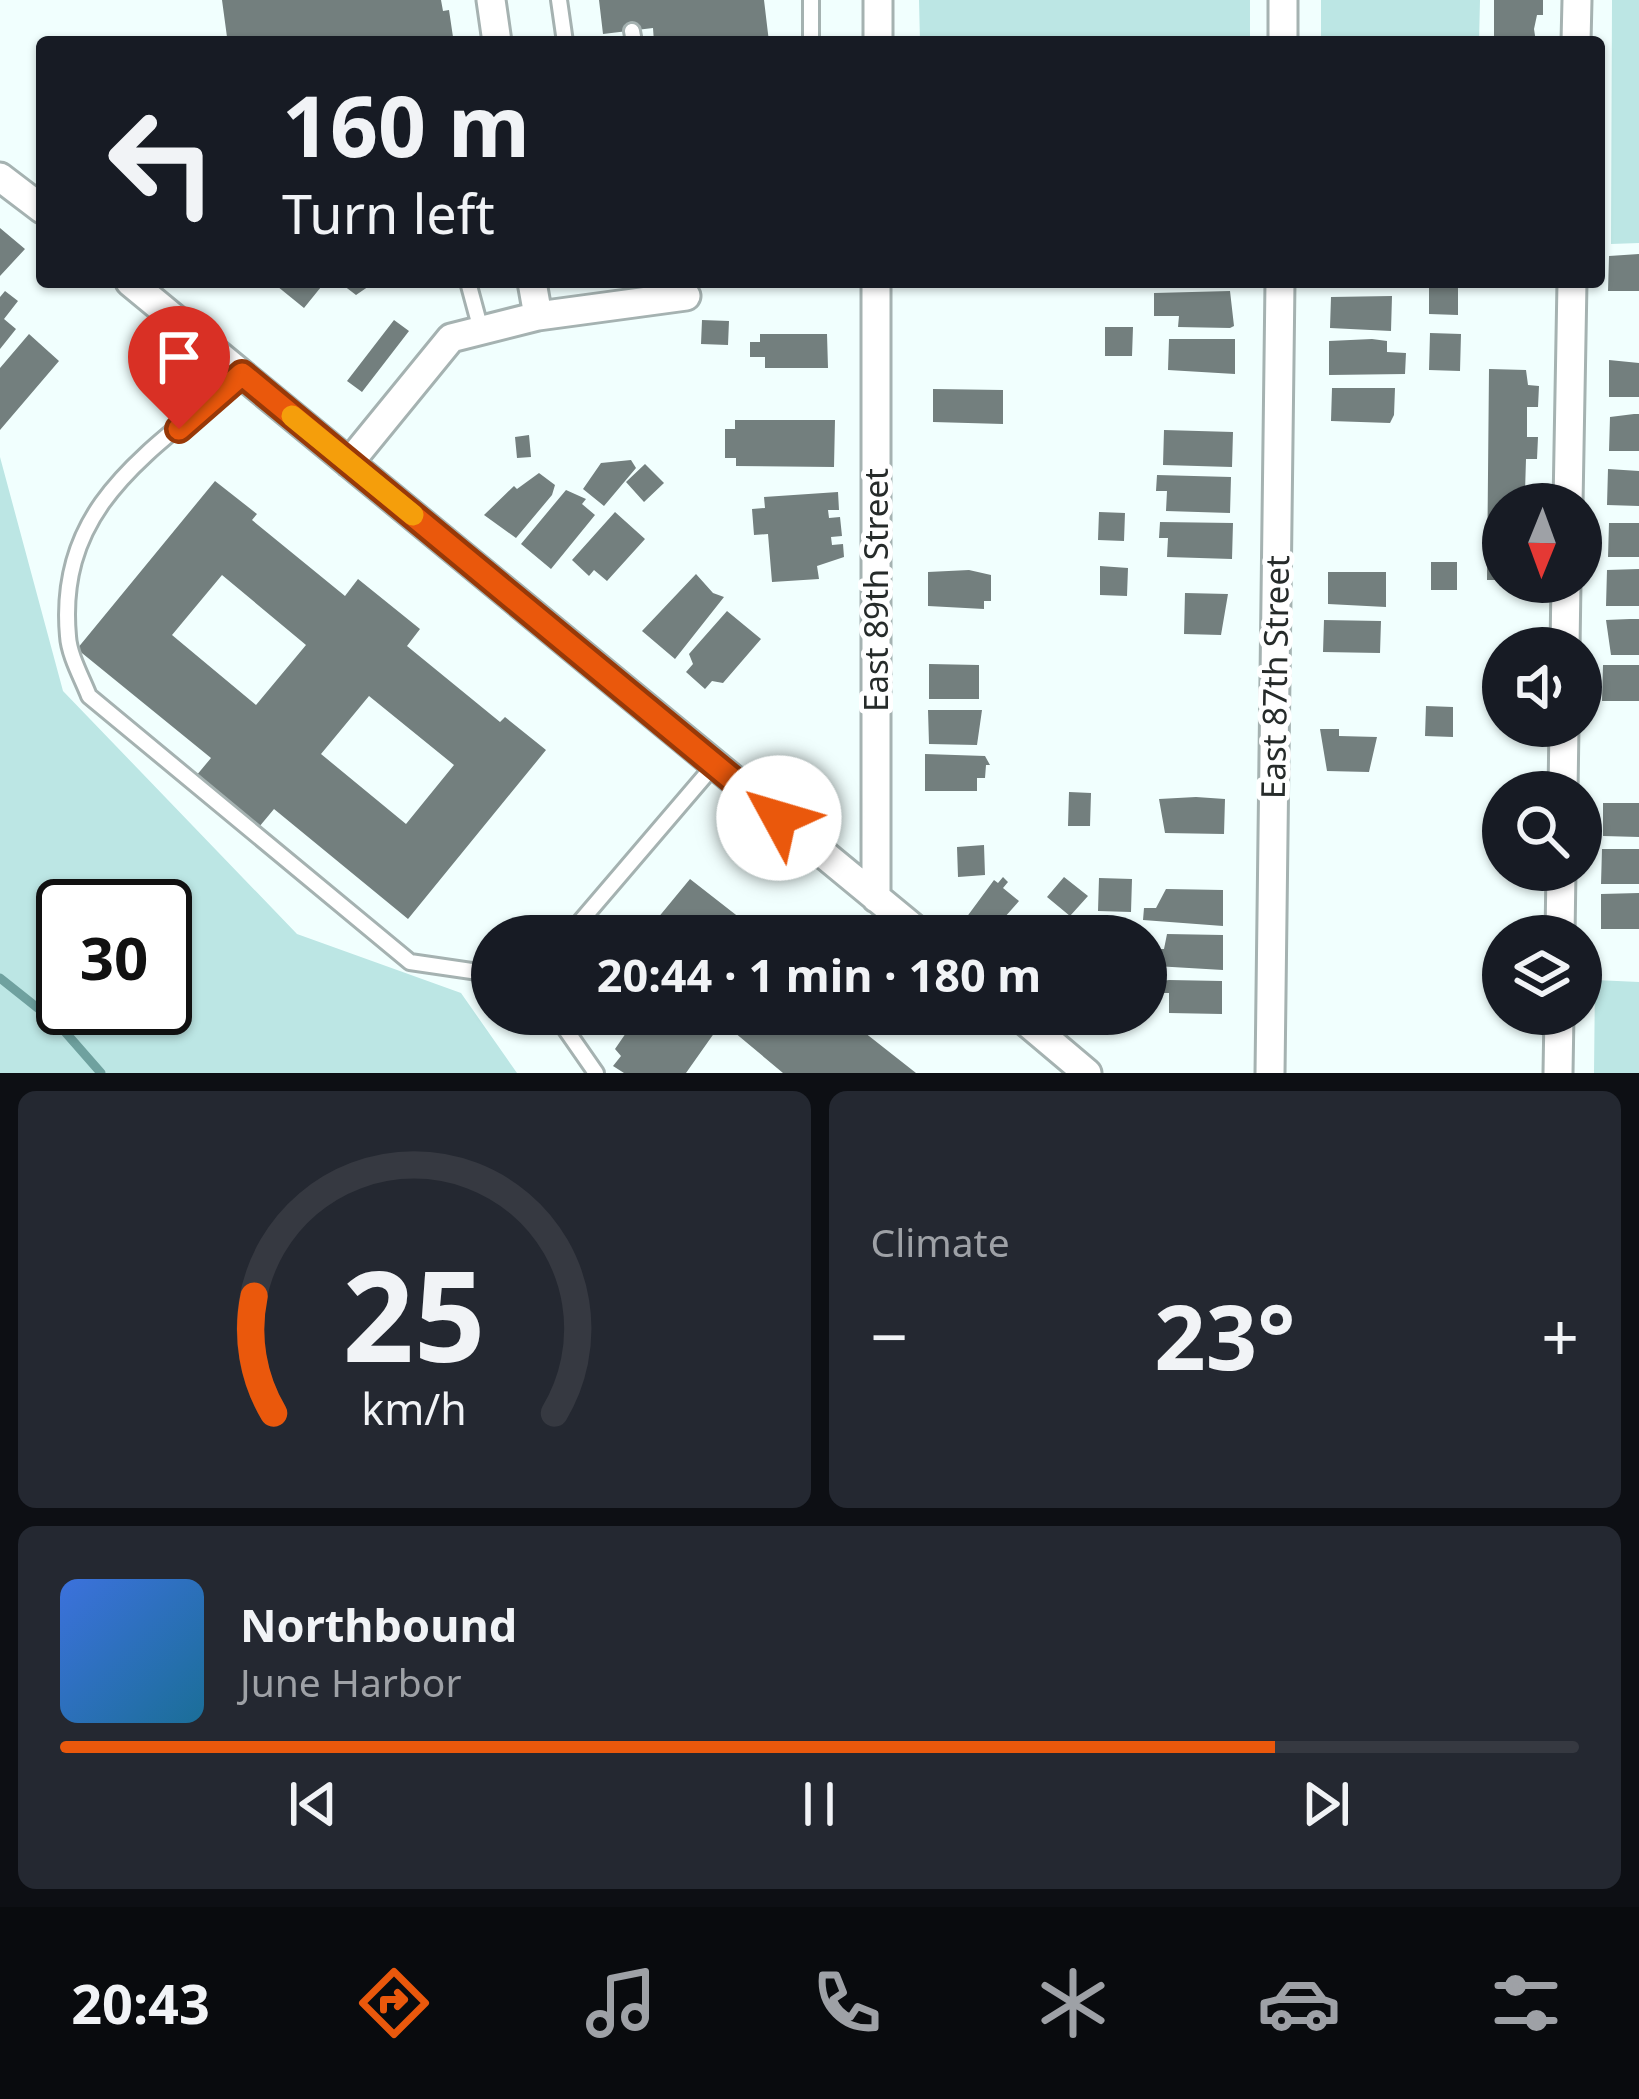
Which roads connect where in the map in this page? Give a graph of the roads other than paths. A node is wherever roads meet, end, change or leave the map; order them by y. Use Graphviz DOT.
graph roads {
  1 [pos="491,0"];
  2 [pos="559,0"];
  3 [pos="811,0"];
  4 [pos="878,0"];
  5 [pos="1283,0"];
  6 [pos="1577,0"];
  7 [pos="495,36"];
  8 [pos="564,36"];
  9 [pos="811,36"];
  10 [pos="878,36"];
  11 [pos="1283,36"];
  12 [pos="1576,36"];
  13 [pos="0,177"];
  14 [pos="36,204"];
  15 [pos="147,288"];
  16 [pos="470,288"];
  17 [pos="533,288"];
  18 [pos="876,288"];
  19 [pos="1280,288"];
  20 [pos="1572,288"];
  21 [pos="686,296"];
  22 [pos="538,316"];
  23 [pos="481,330"];
  24 [pos="242,374"];
  25 [pos="349,463"];
  26 [pos="1568,483"];
  27 [pos="715,764"];
  28 [pos="876,898"];
  29 [pos="586,915"];
  30 [pos="897,915"];
  31 [pos="471,971"];
  32 [pos="570,1035"];
  33 [pos="1042,1035"];
  34 [pos="1558,1035"];
  35 [pos="596,1073"];
  36 [pos="1088,1073"];
  37 [pos="1270,1073"];
  38 [pos="1558,1073"];
  1 -- 7 [label="street"];
  2 -- 8 [label="lane"];
  3 -- 9 [label="lane"];
  4 -- 10 [label="street"];
  5 -- 11 [label="street"];
  6 -- 12 [label="street"];
  13 -- 14 [label="street"];
  15 -- 24 [label="street"];
  16 -- 23 [label="lane"];
  17 -- 22 [label="street"];
  18 -- 28 [label="street, East 89th Street"];
  19 -- 37 [label="street, East 87th Street"];
  20 -- 26 [label="street"];
  21 -- 22 [label="street"];
  22 -- 23 [label="street"];
  23 -- 25 [label="street"];
  24 -- 25 [label="street"];
  24 -- 31 [label="lane"];
  25 -- 27 [label="street"];
  27 -- 28 [label="street"];
  27 -- 29 [label="lane"];
  28 -- 30 [label="street"];
  32 -- 35 [label="lane"];
  33 -- 36 [label="street"];
  34 -- 38 [label="street"];
}
